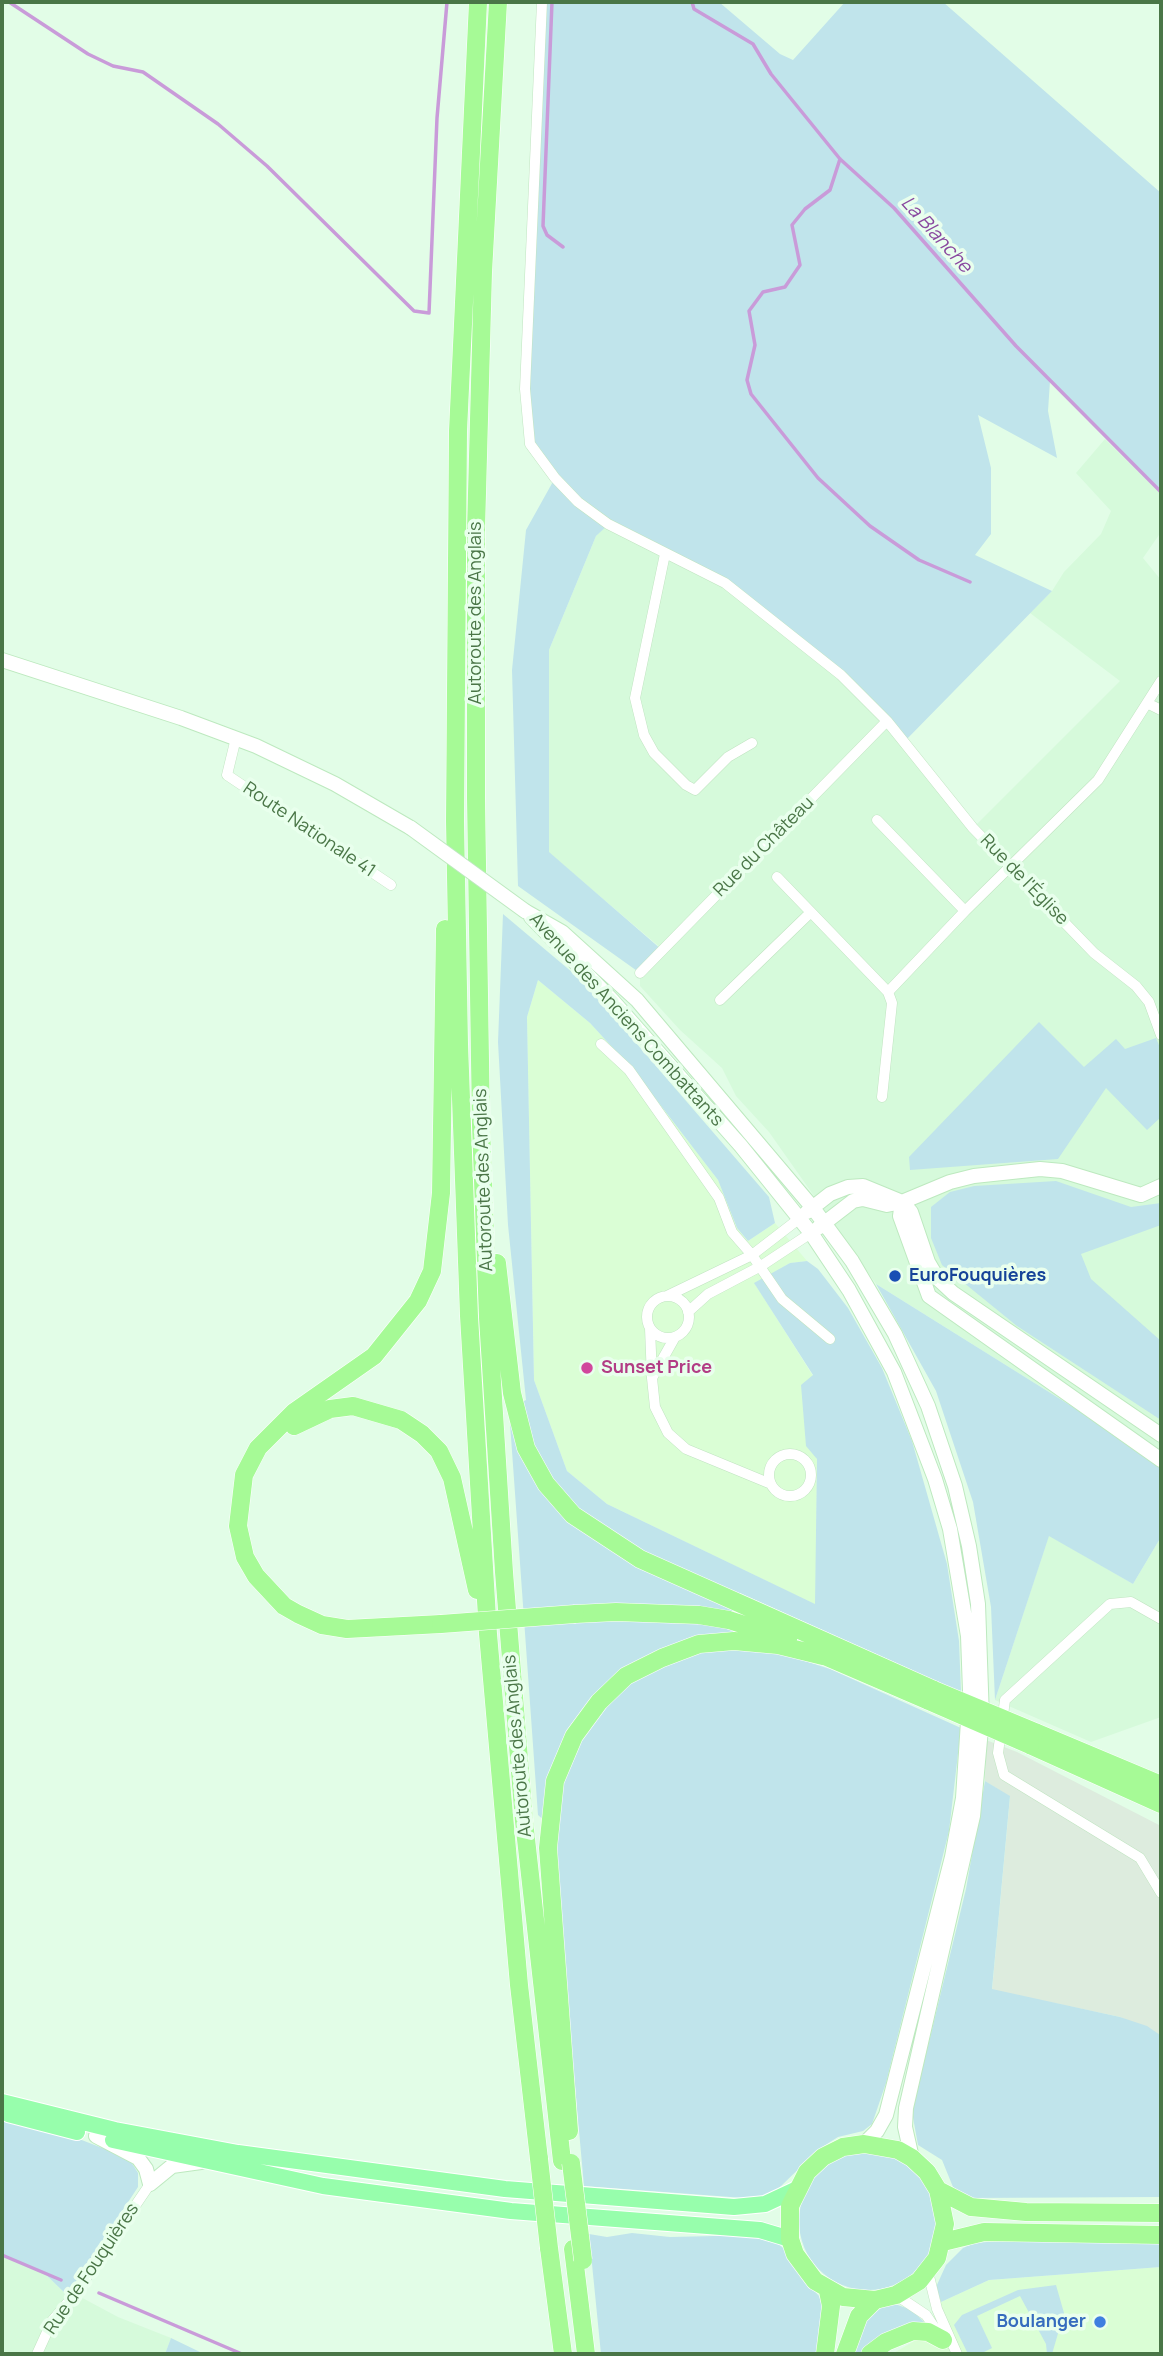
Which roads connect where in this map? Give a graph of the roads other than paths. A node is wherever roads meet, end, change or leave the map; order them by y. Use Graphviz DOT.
graph roads {
  1 [pos="478,2"];
  2 [pos="498,2"];
  3 [pos="542,2"];
  4 [pos="665,554"];
  5 [pos="2,660"];
  6 [pos="1161,681"];
  7 [pos="1147,703"];
  8 [pos="1161,710"];
  9 [pos="887,721"];
  10 [pos="236,738"];
  11 [pos="752,743"];
  12 [pos="877,820"];
  13 [pos="454,821"];
  14 [pos="1011,868"];
  15 [pos="777,877"];
  16 [pos="391,885"];
  17 [pos="525,911"];
  18 [pos="965,911"];
  19 [pos="810,913"];
  20 [pos="640,973"];
  21 [pos="888,992"];
  22 [pos="720,1000"];
  23 [pos="1161,1035"];
  24 [pos="601,1044"];
  25 [pos="882,1097"];
  26 [pos="481,1125"];
  27 [pos="1161,1186"];
  28 [pos="902,1202"];
  29 [pos="813,1208"];
  30 [pos="800,1218"];
  31 [pos="824,1223"];
  32 [pos="811,1233"];
  33 [pos="752,1255"];
  34 [pos="761,1266"];
  35 [pos="667,1296"];
  36 [pos="688,1312"];
  37 [pos="650,1328"];
  38 [pos="675,1337"];
  39 [pos="830,1339"];
  40 [pos="652,1378"];
  41 [pos="1161,1435"];
  42 [pos="1161,1460"];
  43 [pos="771,1484"];
  44 [pos="1161,1619"];
  45 [pos="442,1620"];
  46 [pos="488,1634"];
  47 [pos="823,1648"];
  48 [pos="1032,1739"];
  49 [pos="1161,1785"];
  50 [pos="1161,1804"];
  51 [pos="1161,1893"];
  52 [pos="2,2102"];
  53 [pos="2,2113"];
  54 [pos="96,2136"];
  55 [pos="864,2144"];
  56 [pos="912,2158"];
  57 [pos="211,2162"];
  58 [pos="566,2162"];
  59 [pos="150,2185"];
  60 [pos="795,2190"];
  61 [pos="938,2190"];
  62 [pos="1161,2213"];
  63 [pos="1161,2235"];
  64 [pos="790,2239"];
  65 [pos="943,2242"];
  66 [pos="928,2272"];
  67 [pos="828,2291"];
  68 [pos="896,2295"];
  69 [pos="875,2300"];
  70 [pos="943,2340"];
  71 [pos="37,2354"];
  72 [pos="563,2354"];
  73 [pos="586,2354"];
  74 [pos="825,2354"];
  75 [pos="845,2354"];
  76 [pos="870,2354"];
  77 [pos="956,2354"];
  1 -- 13 [label="highway, Autoroute des Anglais"];
  2 -- 26 [label="highway, Autoroute des Anglais"];
  3 -- 4 [label="street, Rue de l'Église"];
  4 -- 9 [label="street, Rue de l'Église"];
  4 -- 11 [label="street"];
  5 -- 10 [label="main road"];
  6 -- 7 [label="street"];
  7 -- 8 [label="street"];
  7 -- 14 [label="street"];
  9 -- 14 [label="street, Rue de l'Église"];
  9 -- 20 [label="street, Rue du Château"];
  10 -- 16 [label="street, Route Nationale 41"];
  10 -- 17 [label="main road, bridge"];
  12 -- 18 [label="street"];
  13 -- 45 [label="highway"];
  13 -- 46 [label="highway, Autoroute des Anglais"];
  14 -- 18 [label="street"];
  14 -- 23 [label="street, Rue de l'Église"];
  15 -- 19 [label="street"];
  17 -- 29 [label="main road, Avenue des Anciens Combattants"];
  17 -- 30 [label="main road, Avenue des Anciens Combattants"];
  18 -- 21 [label="street"];
  19 -- 21 [label="street"];
  19 -- 22 [label="street"];
  21 -- 25 [label="street"];
  24 -- 33 [label="street"];
  26 -- 47 [label="highway"];
  26 -- 58 [label="highway, Autoroute des Anglais"];
  27 -- 28 [label="main road"];
  28 -- 29 [label="main road"];
  28 -- 31 [label="main road"];
  28 -- 41 [label="main road"];
  28 -- 42 [label="main road"];
  29 -- 30 [label="main road"];
  29 -- 31 [label="main road, Avenue des Anciens Combattants"];
  30 -- 32 [label="main road, Avenue des Anciens Combattants"];
  30 -- 33 [label="street"];
  31 -- 32 [label="main road"];
  31 -- 56 [label="main road, Avenue des Anciens Combattants"];
  32 -- 34 [label="street"];
  32 -- 55 [label="main road, Avenue des Anciens Combattants"];
  33 -- 34 [label="street"];
  33 -- 35 [label="street"];
  34 -- 36 [label="street"];
  34 -- 39 [label="street"];
  35 -- 36 [label="street"];
  35 -- 37 [label="street"];
  36 -- 38 [label="street"];
  37 -- 38 [label="street"];
  37 -- 40 [label="street"];
  38 -- 40 [label="street"];
  40 -- 43 [label="street"];
  43 -- 43 [label="street"];
  44 -- 51 [label="street"];
  45 -- 46 [label="highway"];
  45 -- 47 [label="highway"];
  46 -- 72 [label="highway, Autoroute des Anglais, bridge"];
  47 -- 48 [label="highway, bridge"];
  47 -- 58 [label="highway"];
  48 -- 49 [label="highway"];
  48 -- 50 [label="highway"];
  52 -- 60 [label="main road"];
  53 -- 54 [label="main road"];
  54 -- 57 [label="main road"];
  54 -- 59 [label="main road"];
  55 -- 56 [label="highway"];
  55 -- 60 [label="highway"];
  56 -- 61 [label="highway"];
  57 -- 59 [label="main road"];
  57 -- 64 [label="main road"];
  58 -- 73 [label="highway, Autoroute des Anglais"];
  59 -- 71 [label="street, Rue de Fouquières"];
  60 -- 64 [label="highway"];
  61 -- 62 [label="highway"];
  61 -- 65 [label="highway"];
  63 -- 65 [label="highway"];
  64 -- 67 [label="highway"];
  65 -- 66 [label="highway"];
  66 -- 68 [label="highway"];
  66 -- 77 [label="street"];
  67 -- 69 [label="highway"];
  67 -- 74 [label="highway"];
  68 -- 69 [label="highway"];
  68 -- 70 [label="street"];
  69 -- 75 [label="highway"];
  70 -- 76 [label="highway"];
  70 -- 77 [label="street"];
}
